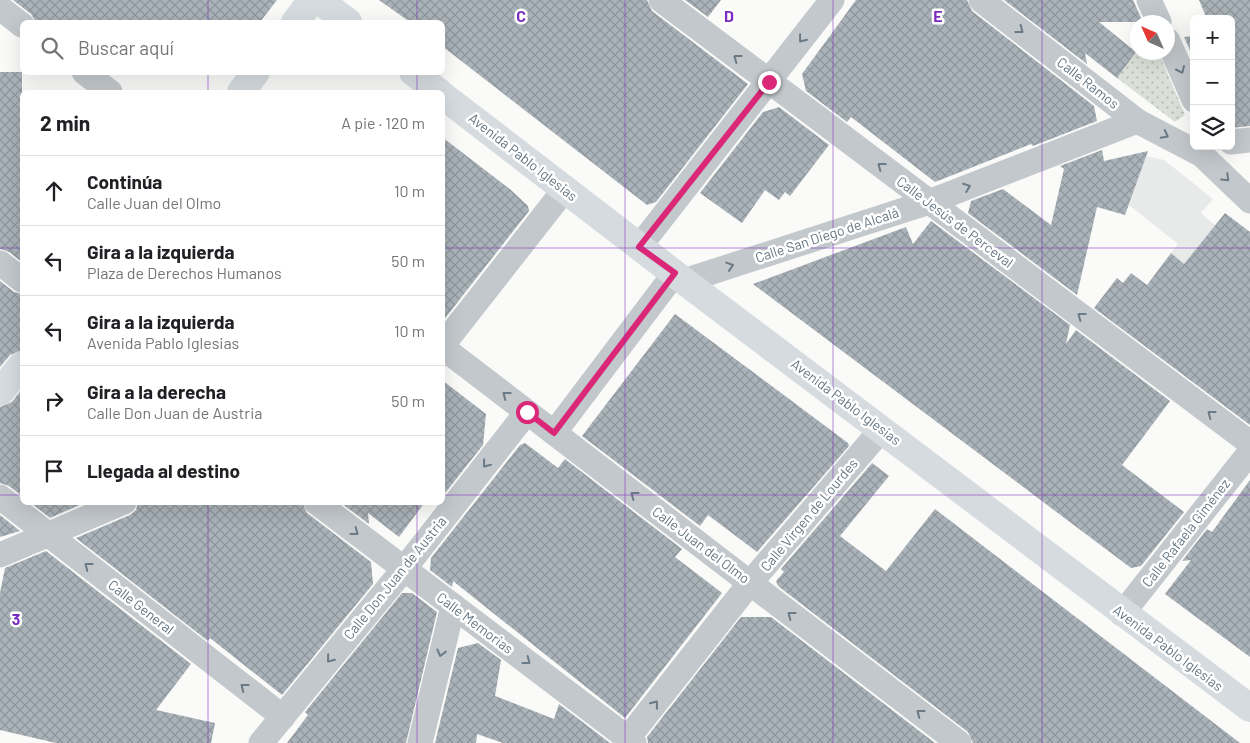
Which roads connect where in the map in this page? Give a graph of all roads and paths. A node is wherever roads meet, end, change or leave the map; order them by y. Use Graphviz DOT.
graph roads {
  1 [pos="312,0"];
  2 [pos="319,0"];
  3 [pos="661,0"];
  4 [pos="832,0"];
  5 [pos="981,0"];
  6 [pos="1149,0"];
  7 [pos="0,8"];
  8 [pos="1156,15"];
  9 [pos="297,20"];
  10 [pos="345,20"];
  11 [pos="20,24"];
  12 [pos="1175,57"];
  13 [pos="88,75"];
  14 [pos="254,75"];
  15 [pos="417,75"];
  16 [pos="769,82"];
  17 [pos="107,90"];
  18 [pos="242,90"];
  19 [pos="437,90"];
  20 [pos="1190,91"];
  21 [pos="445,97"];
  22 [pos="1137,121"];
  23 [pos="1250,140"];
  24 [pos="1235,142"];
  25 [pos="1190,143"];
  26 [pos="1207,150"];
  27 [pos="565,189"];
  28 [pos="1250,201"];
  29 [pos="929,202"];
  30 [pos="639,247"];
  31 [pos="0,263"];
  32 [pos="679,277"];
  33 [pos="20,278"];
  34 [pos="445,352"];
  35 [pos="20,367"];
  36 [pos="0,392"];
  37 [pos="527,412"];
  38 [pos="882,429"];
  39 [pos="554,433"];
  40 [pos="1250,443"];
  41 [pos="1250,452"];
  42 [pos="0,497"];
  43 [pos="117,505"];
  44 [pos="320,505"];
  45 [pos="48,535"];
  46 [pos="0,555"];
  47 [pos="404,569"];
  48 [pos="750,584"];
  49 [pos="453,606"];
  50 [pos="1122,614"];
  51 [pos="1250,708"];
  52 [pos="283,716"];
  53 [pos="630,741"];
  54 [pos="261,743"];
  55 [pos="420,743"];
  56 [pos="959,743"];
  1 -- 9 [label="street"];
  2 -- 10 [label="street"];
  16 -- 3 [label="street, Calle Jesús de Perceval, one-way"];
  4 -- 16 [label="street, one-way"];
  5 -- 22 [label="street, Calle Ramos, one-way"];
  6 -- 8 [label="street"];
  7 -- 11 [label="street"];
  12 -- 20 [label="street, one-way"];
  13 -- 17 [label="street"];
  14 -- 18 [label="street"];
  15 -- 19 [label="street"];
  29 -- 16 [label="street, Calle Jesús de Perceval, one-way"];
  16 -- 30 [label="street"];
  21 -- 27 [label="street, Avenida Pablo Iglesias"];
  22 -- 25 [label="street, Calle Ramos, one-way"];
  29 -- 22 [label="street, Calle San Diego de Alcalá, one-way"];
  23 -- 24 [label="street"];
  26 -- 28 [label="street, Calle Ramos, one-way"];
  27 -- 30 [label="street, Avenida Pablo Iglesias"];
  27 -- 34 [label="street"];
  32 -- 29 [label="street, Calle San Diego de Alcalá, one-way"];
  40 -- 29 [label="street, Calle Jesús de Perceval, one-way"];
  30 -- 32 [label="street, Avenida Pablo Iglesias"];
  31 -- 33 [label="street"];
  32 -- 38 [label="street, Avenida Pablo Iglesias"];
  32 -- 39 [label="street"];
  37 -- 34 [label="street, Calle Juan del Olmo, one-way"];
  35 -- 36 [label="street"];
  37 -- 39 [label="street, Calle Juan del Olmo"];
  37 -- 47 [label="street, Calle Don Juan de Austria, one-way"];
  38 -- 48 [label="street, Calle Virgen de Lourdes"];
  38 -- 50 [label="street, Avenida Pablo Iglesias"];
  48 -- 39 [label="street, Calle Juan del Olmo, one-way"];
  41 -- 50 [label="street, Calle Rafaela Giménez"];
  42 -- 45 [label="street, Calle General"];
  43 -- 45 [label="street"];
  44 -- 47 [label="street, Calle Memorias, one-way"];
  45 -- 46 [label="street"];
  52 -- 45 [label="street, Calle General, one-way"];
  47 -- 49 [label="street, Calle Memorias"];
  47 -- 52 [label="street, Calle Don Juan de Austria, one-way"];
  53 -- 48 [label="street, Calle Virgen de Lourdes, one-way"];
  56 -- 48 [label="street, Calle Juan del Olmo, one-way"];
  49 -- 53 [label="street, Calle Memorias, one-way"];
  49 -- 55 [label="street, one-way"];
  50 -- 51 [label="street, Avenida Pablo Iglesias"];
  52 -- 54 [label="street, Calle Don Juan de Austria"];
}
